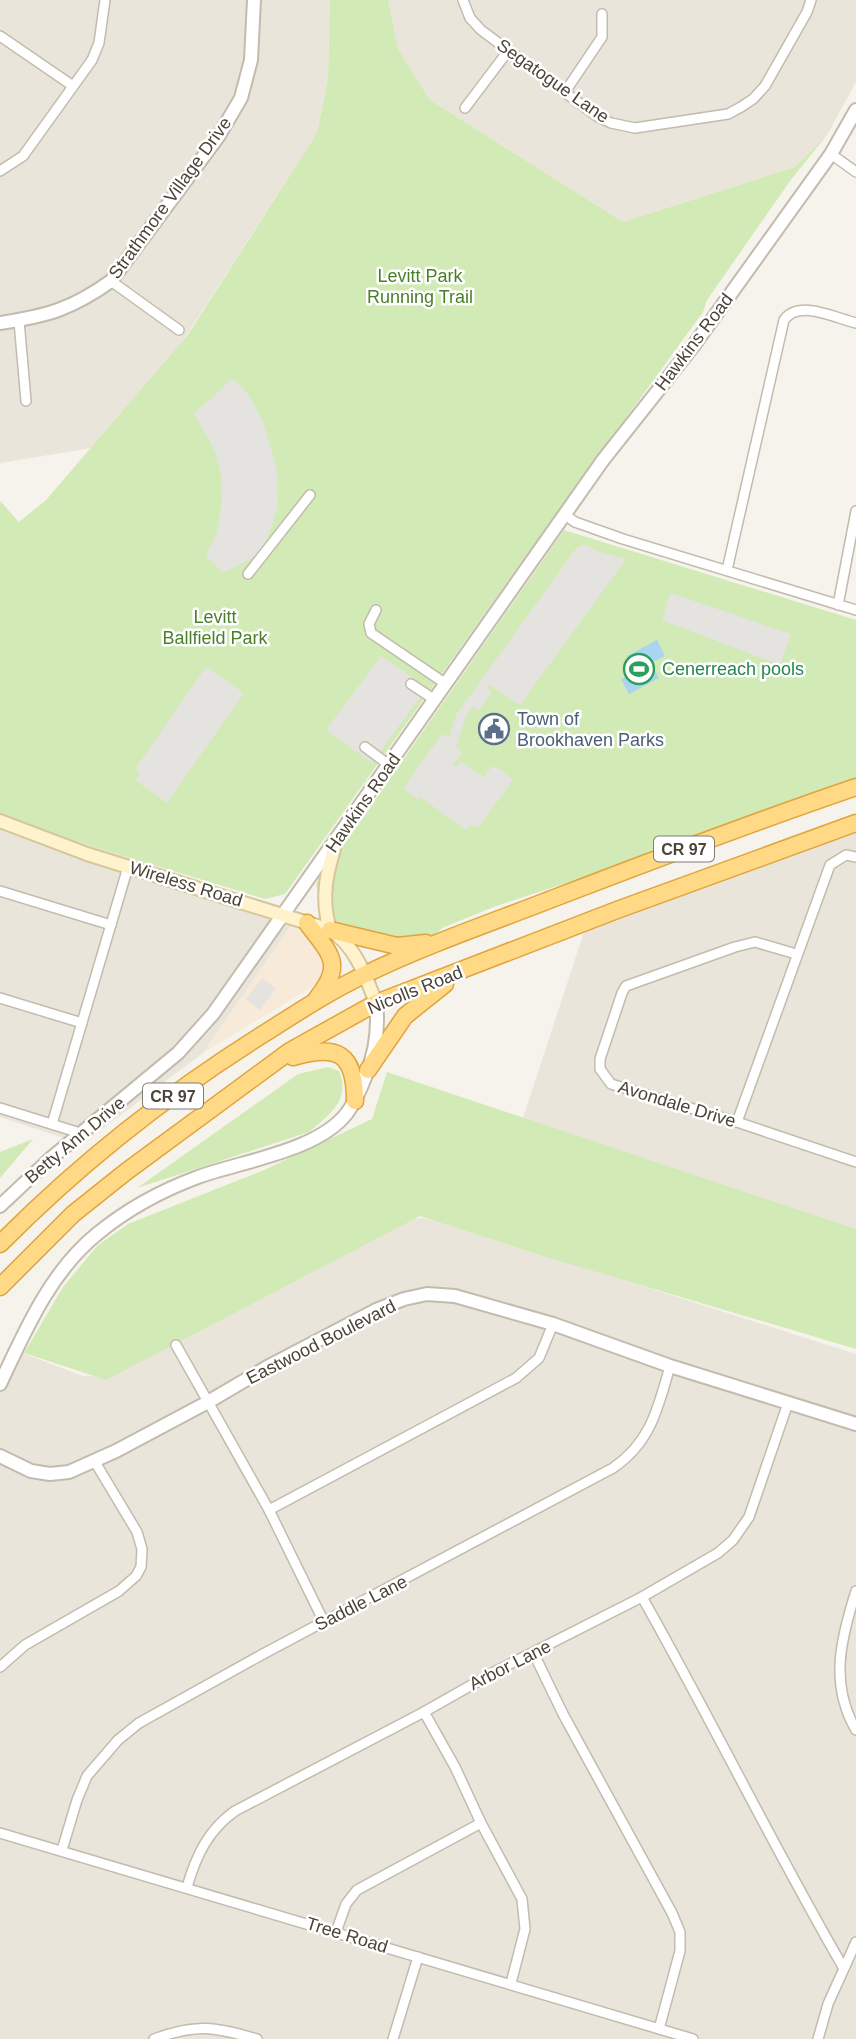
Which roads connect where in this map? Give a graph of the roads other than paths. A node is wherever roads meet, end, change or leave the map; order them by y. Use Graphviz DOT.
graph roads {
  1 [pos="105,0"];
  2 [pos="254,0"];
  3 [pos="463,0"];
  4 [pos="811,0"];
  5 [pos="602,14"];
  6 [pos="0,36"];
  7 [pos="508,51"];
  8 [pos="74,86"];
  9 [pos="565,92"];
  10 [pos="466,108"];
  11 [pos="856,110"];
  12 [pos="831,154"];
  13 [pos="0,171"];
  14 [pos="856,172"];
  15 [pos="111,281"];
  16 [pos="19,321"];
  17 [pos="0,323"];
  18 [pos="856,323"];
  19 [pos="179,330"];
  20 [pos="26,401"];
  21 [pos="310,495"];
  22 [pos="856,511"];
  23 [pos="565,515"];
  24 [pos="727,570"];
  25 [pos="248,574"];
  26 [pos="838,605"];
  27 [pos="376,610"];
  28 [pos="856,611"];
  29 [pos="411,684"];
  30 [pos="446,684"];
  31 [pos="435,700"];
  32 [pos="365,747"];
  33 [pos="390,765"];
  34 [pos="856,787"];
  35 [pos="0,821"];
  36 [pos="856,823"];
  37 [pos="0,831"];
  38 [pos="337,839"];
  39 [pos="87,853"];
  40 [pos="856,857"];
  41 [pos="128,866"];
  42 [pos="0,891"];
  43 [pos="285,915"];
  44 [pos="307,923"];
  45 [pos="111,925"];
  46 [pos="330,930"];
  47 [pos="442,941"];
  48 [pos="796,954"];
  49 [pos="466,970"];
  50 [pos="366,974"];
  51 [pos="0,998"];
  52 [pos="314,1002"];
  53 [pos="376,1003"];
  54 [pos="82,1023"];
  55 [pos="274,1063"];
  56 [pos="368,1070"];
  57 [pos="355,1101"];
  58 [pos="0,1108"];
  59 [pos="737,1122"];
  60 [pos="52,1125"];
  61 [pos="80,1133"];
  62 [pos="856,1162"];
  63 [pos="0,1206"];
  64 [pos="0,1244"];
  65 [pos="0,1287"];
  66 [pos="553,1324"];
  67 [pos="176,1345"];
  68 [pos="670,1366"];
  69 [pos="0,1384"];
  70 [pos="208,1402"];
  71 [pos="788,1403"];
  72 [pos="856,1424"];
  73 [pos="0,1456"];
  74 [pos="95,1462"];
  75 [pos="269,1510"];
  76 [pos="856,1591"];
  77 [pos="642,1597"];
  78 [pos="324,1622"];
  79 [pos="534,1654"];
  80 [pos="0,1667"];
  81 [pos="424,1712"];
  82 [pos="856,1730"];
  83 [pos="481,1823"];
  84 [pos="1,1836"];
  85 [pos="62,1850"];
  86 [pos="187,1887"];
  87 [pos="336,1932"];
  88 [pos="856,1942"];
  89 [pos="418,1957"];
  90 [pos="843,1967"];
  91 [pos="511,1983"];
  92 [pos="659,2029"];
  93 [pos="154,2039"];
  94 [pos="257,2039"];
  95 [pos="393,2039"];
  96 [pos="693,2039"];
  97 [pos="818,2039"];
  1 -- 8 [label="street"];
  2 -- 15 [label="street, Strathmore Village Drive"];
  3 -- 7 [label="street, Segatogue Lane"];
  4 -- 9 [label="street, Segatogue Lane"];
  5 -- 9 [label="street"];
  6 -- 8 [label="street"];
  7 -- 9 [label="street, Segatogue Lane"];
  7 -- 10 [label="street"];
  8 -- 13 [label="street"];
  11 -- 12 [label="street, Hawkins Road"];
  12 -- 14 [label="street"];
  12 -- 23 [label="street, Hawkins Road"];
  15 -- 16 [label="street, Strathmore Village Drive"];
  15 -- 19 [label="street"];
  16 -- 17 [label="street, Strathmore Village Drive"];
  16 -- 20 [label="street"];
  18 -- 24 [label="street"];
  21 -- 25 [label="street"];
  22 -- 26 [label="street"];
  23 -- 24 [label="street"];
  23 -- 30 [label="street, Hawkins Road"];
  24 -- 26 [label="street"];
  26 -- 28 [label="street"];
  27 -- 30 [label="street"];
  29 -- 31 [label="street"];
  30 -- 31 [label="street, Hawkins Road"];
  31 -- 33 [label="street, Hawkins Road"];
  32 -- 33 [label="street"];
  33 -- 38 [label="street, Hawkins Road"];
  34 -- 47 [label="highway, Nicolls Road / CR 97"];
  35 -- 39 [label="main road, Wireless Road"];
  36 -- 49 [label="highway, Nicolls Road / CR 97"];
  37 -- 39 [label="main road, Wireless Road"];
  38 -- 43 [label="street, Hawkins Road"];
  38 -- 46 [label="main road"];
  39 -- 41 [label="main road, Wireless Road"];
  40 -- 48 [label="street"];
  41 -- 43 [label="main road, Wireless Road"];
  41 -- 45 [label="street"];
  42 -- 45 [label="street"];
  43 -- 44 [label="main road"];
  43 -- 61 [label="street, Betty Ann Drive"];
  44 -- 46 [label="main road"];
  44 -- 52 [label="highway"];
  45 -- 54 [label="street"];
  46 -- 47 [label="highway"];
  46 -- 50 [label="main road"];
  47 -- 50 [label="highway, Nicolls Road / CR 97"];
  48 -- 59 [label="street"];
  48 -- 59 [label="street, Avondale Drive"];
  49 -- 53 [label="highway, Nicolls Road / CR 97"];
  49 -- 56 [label="highway"];
  50 -- 52 [label="highway, Nicolls Road / CR 97"];
  50 -- 53 [label="main road"];
  51 -- 54 [label="street"];
  52 -- 64 [label="highway, Nicolls Road / CR 97"];
  53 -- 55 [label="highway, Nicolls Road / CR 97"];
  53 -- 56 [label="street"];
  54 -- 60 [label="street"];
  55 -- 57 [label="highway"];
  55 -- 65 [label="highway, Nicolls Road / CR 97"];
  56 -- 57 [label="street"];
  57 -- 69 [label="street"];
  58 -- 60 [label="street"];
  59 -- 62 [label="street, Avondale Drive"];
  60 -- 61 [label="street"];
  61 -- 63 [label="street, Betty Ann Drive"];
  66 -- 68 [label="street, Eastwood Boulevard"];
  66 -- 70 [label="street, Eastwood Boulevard"];
  66 -- 75 [label="street"];
  67 -- 70 [label="street"];
  68 -- 71 [label="street, Eastwood Boulevard"];
  68 -- 78 [label="street, Saddle Lane"];
  70 -- 74 [label="street, Eastwood Boulevard"];
  70 -- 75 [label="street"];
  71 -- 72 [label="street, Eastwood Boulevard"];
  71 -- 77 [label="street, Arbor Lane"];
  73 -- 74 [label="street, Eastwood Boulevard"];
  74 -- 80 [label="street"];
  75 -- 78 [label="street"];
  76 -- 82 [label="street"];
  77 -- 79 [label="street, Arbor Lane"];
  77 -- 90 [label="street"];
  78 -- 85 [label="street, Saddle Lane"];
  79 -- 81 [label="street, Arbor Lane"];
  79 -- 92 [label="street"];
  81 -- 83 [label="street"];
  81 -- 86 [label="street, Arbor Lane"];
  83 -- 87 [label="street"];
  83 -- 91 [label="street"];
  84 -- 85 [label="street, Tree Road"];
  85 -- 86 [label="street, Tree Road"];
  86 -- 87 [label="street, Tree Road"];
  87 -- 89 [label="street, Tree Road"];
  88 -- 90 [label="street"];
  89 -- 91 [label="street, Tree Road"];
  89 -- 95 [label="street"];
  90 -- 97 [label="street"];
  91 -- 92 [label="street, Tree Road"];
  92 -- 96 [label="street, Tree Road"];
  93 -- 94 [label="street"];
}
